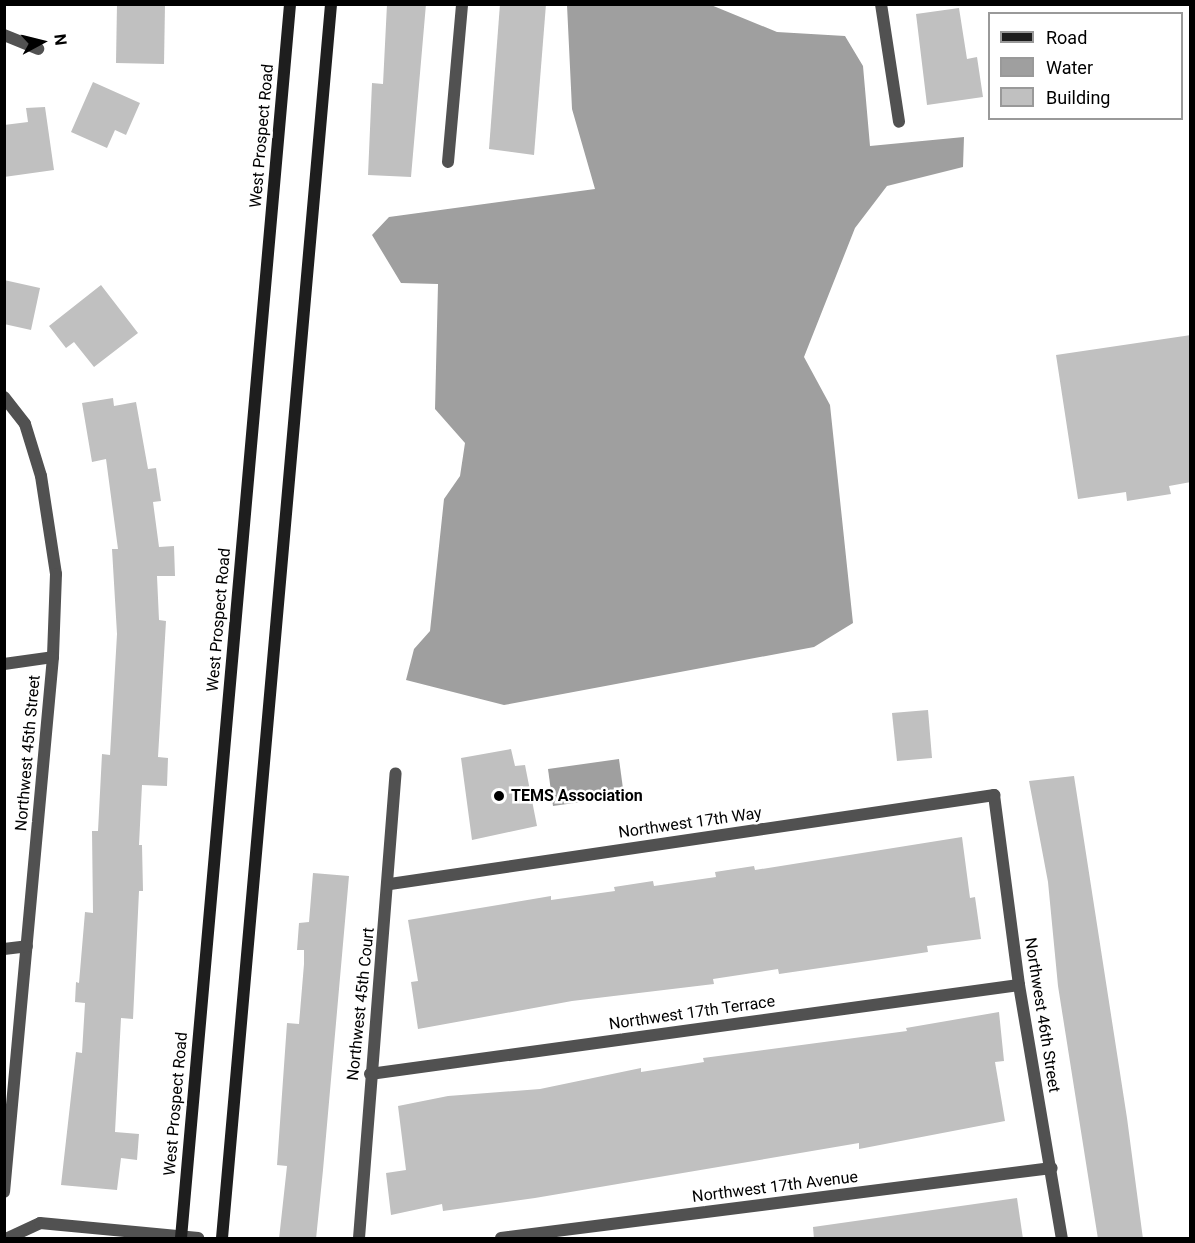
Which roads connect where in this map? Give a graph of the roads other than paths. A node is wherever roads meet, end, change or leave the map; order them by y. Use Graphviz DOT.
graph roads {
  1 [pos="290,4"];
  2 [pos="331,4"];
  3 [pos="462,4"];
  4 [pos="881,4"];
  5 [pos="4,35"];
  6 [pos="38,49"];
  7 [pos="899,122"];
  8 [pos="448,162"];
  9 [pos="4,397"];
  10 [pos="53,657"];
  11 [pos="4,664"];
  12 [pos="396,773"];
  13 [pos="994,795"];
  14 [pos="390,884"];
  15 [pos="27,946"];
  16 [pos="4,949"];
  17 [pos="1019,985"];
  18 [pos="370,1074"];
  19 [pos="1052,1168"];
  20 [pos="4,1192"];
  21 [pos="181,1238"];
  22 [pos="8,1239"];
  23 [pos="198,1239"];
  24 [pos="222,1239"];
  25 [pos="359,1239"];
  26 [pos="501,1239"];
  27 [pos="1062,1239"];
  1 -- 21 [label="main road, West Prospect Road"];
  2 -- 24 [label="main road"];
  3 -- 8 [label="street"];
  4 -- 7 [label="street"];
  5 -- 6 [label="street"];
  9 -- 10 [label="street, Northwest 45th Street"];
  10 -- 11 [label="street"];
  10 -- 15 [label="street, Northwest 45th Street"];
  12 -- 14 [label="street, Northwest 45th Court"];
  13 -- 14 [label="street, Northwest 17th Way"];
  13 -- 17 [label="street, Northwest 46th Street"];
  14 -- 18 [label="street, Northwest 45th Court"];
  15 -- 16 [label="street"];
  15 -- 20 [label="street, Northwest 45th Street"];
  17 -- 18 [label="street, Northwest 17th Terrace"];
  17 -- 19 [label="street, Northwest 46th Street"];
  18 -- 25 [label="street, Northwest 45th Court"];
  19 -- 26 [label="street, Northwest 17th Avenue"];
  19 -- 27 [label="street, Northwest 46th Street"];
  21 -- 22 [label="street"];
  21 -- 23 [label="street"];
}
